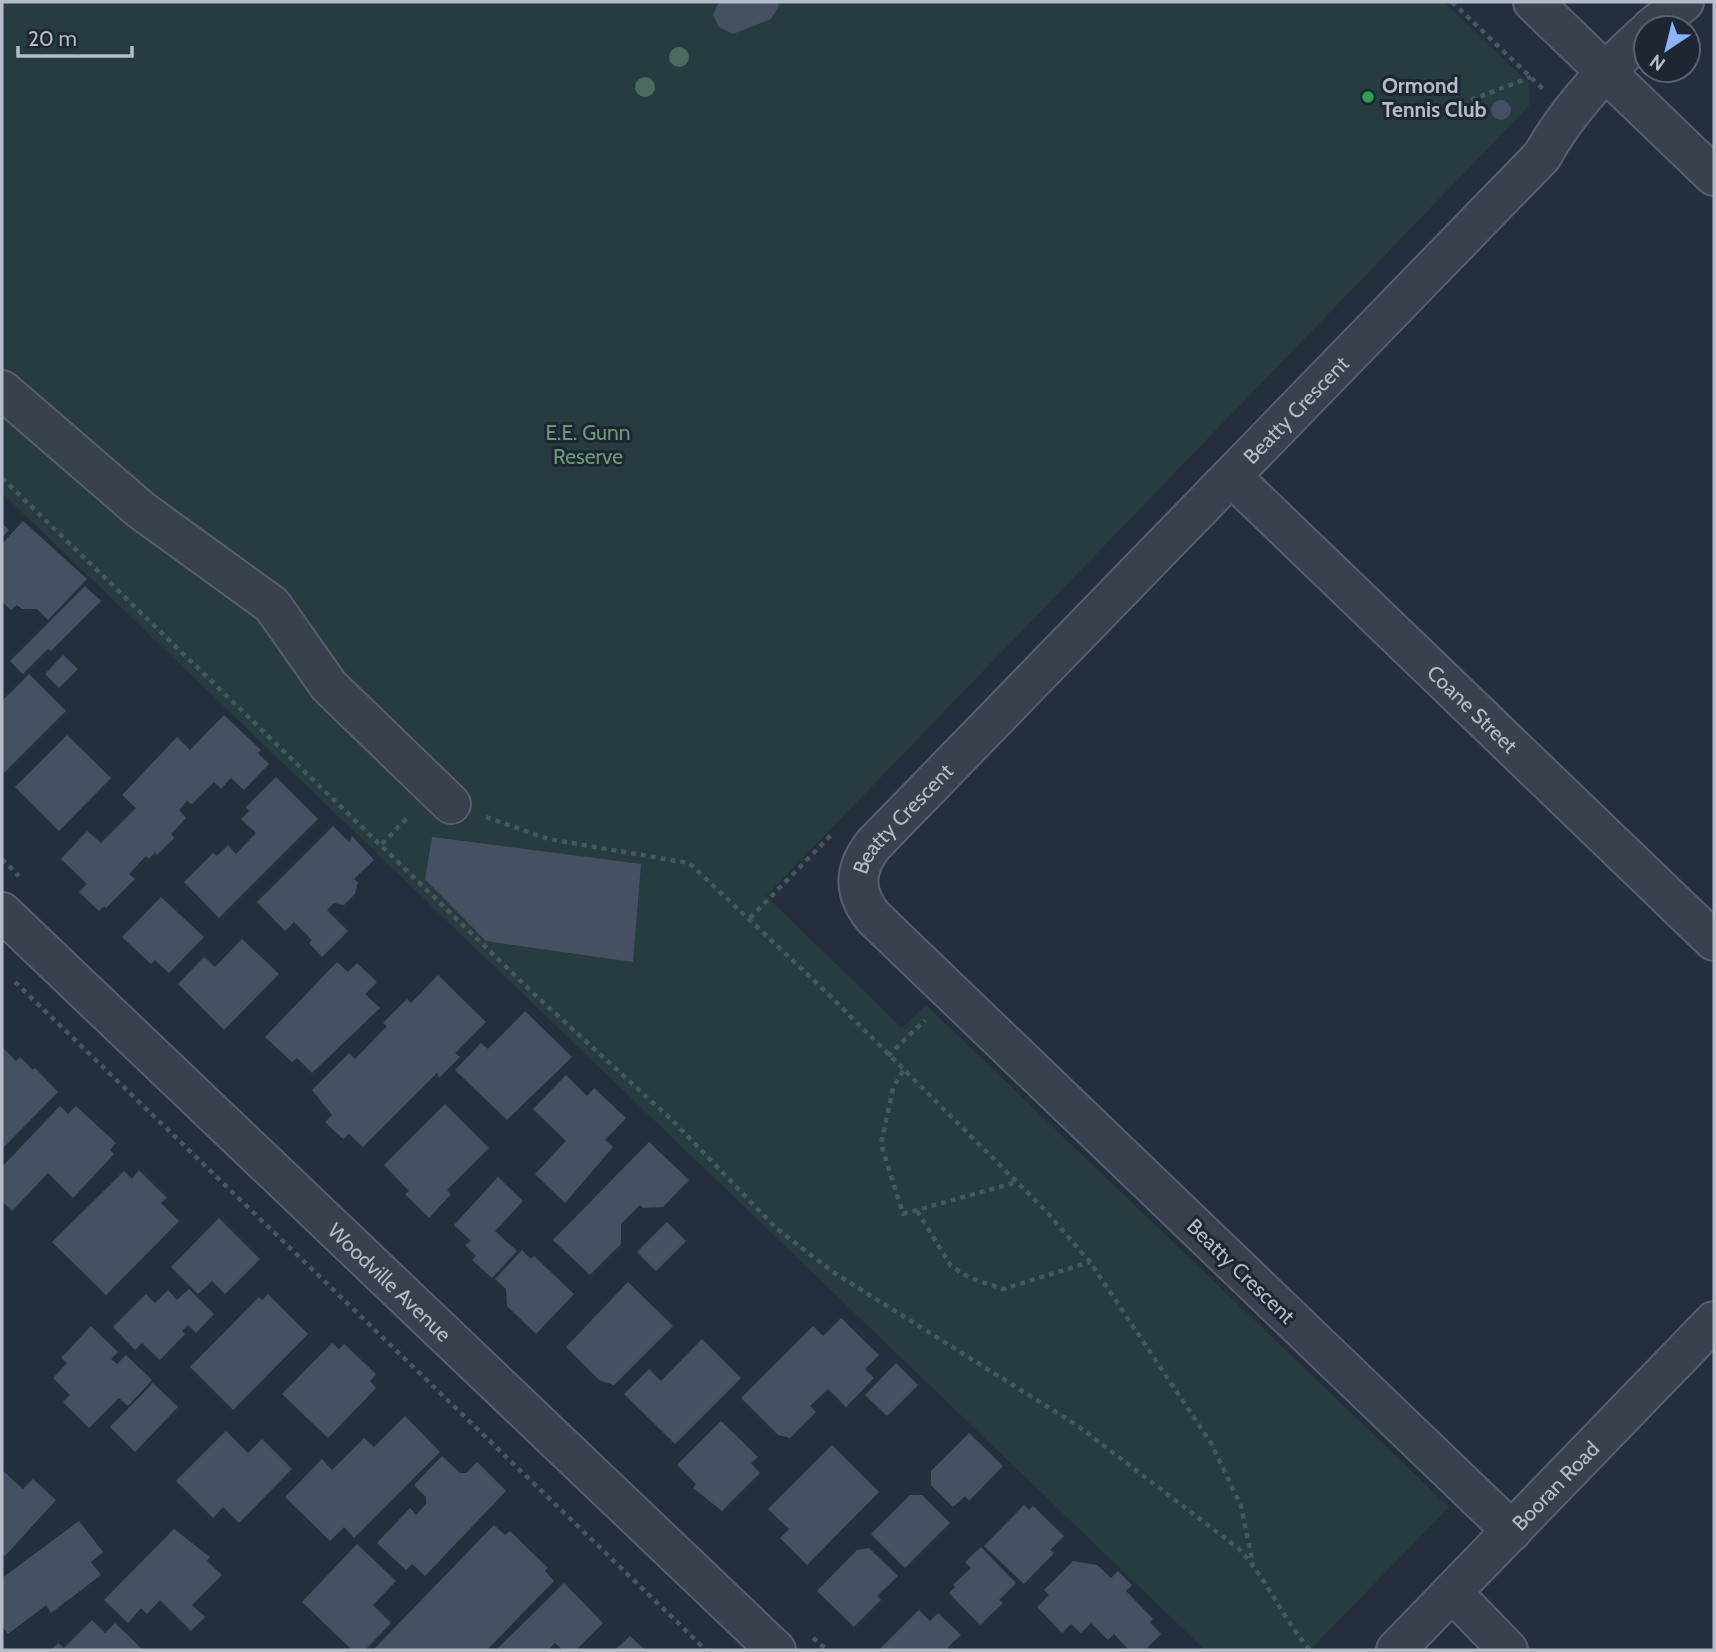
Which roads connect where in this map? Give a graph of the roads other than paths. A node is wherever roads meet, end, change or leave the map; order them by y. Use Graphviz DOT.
graph roads {
  1 [pos="1533,2"];
  2 [pos="1684,2"];
  3 [pos="1669,14"];
  4 [pos="1625,75"];
  5 [pos="1714,176"];
  6 [pos="2,390"];
  7 [pos="1232,477"];
  8 [pos="451,804"];
  9 [pos="2,912"];
  10 [pos="1714,941"];
  11 [pos="1714,1321"];
  12 [pos="1511,1531"];
  13 [pos="1443,1601"];
  14 [pos="776,1650"];
  15 [pos="1396,1650"];
  16 [pos="1480,1650"];
  17 [pos="1508,1650"];
  1 -- 4 [label="street"];
  2 -- 3 [label="street"];
  4 -- 5 [label="street"];
  4 -- 7 [label="street, Beatty Crescent"];
  6 -- 8 [label="street"];
  7 -- 10 [label="street, Coane Street"];
  7 -- 12 [label="street, Beatty Crescent"];
  9 -- 14 [label="street, Woodville Avenue"];
  11 -- 12 [label="street, Booran Road"];
  12 -- 13 [label="street, Booran Road"];
  13 -- 15 [label="street, Booran Road"];
  13 -- 16 [label="street"];
  13 -- 17 [label="street"];
}
